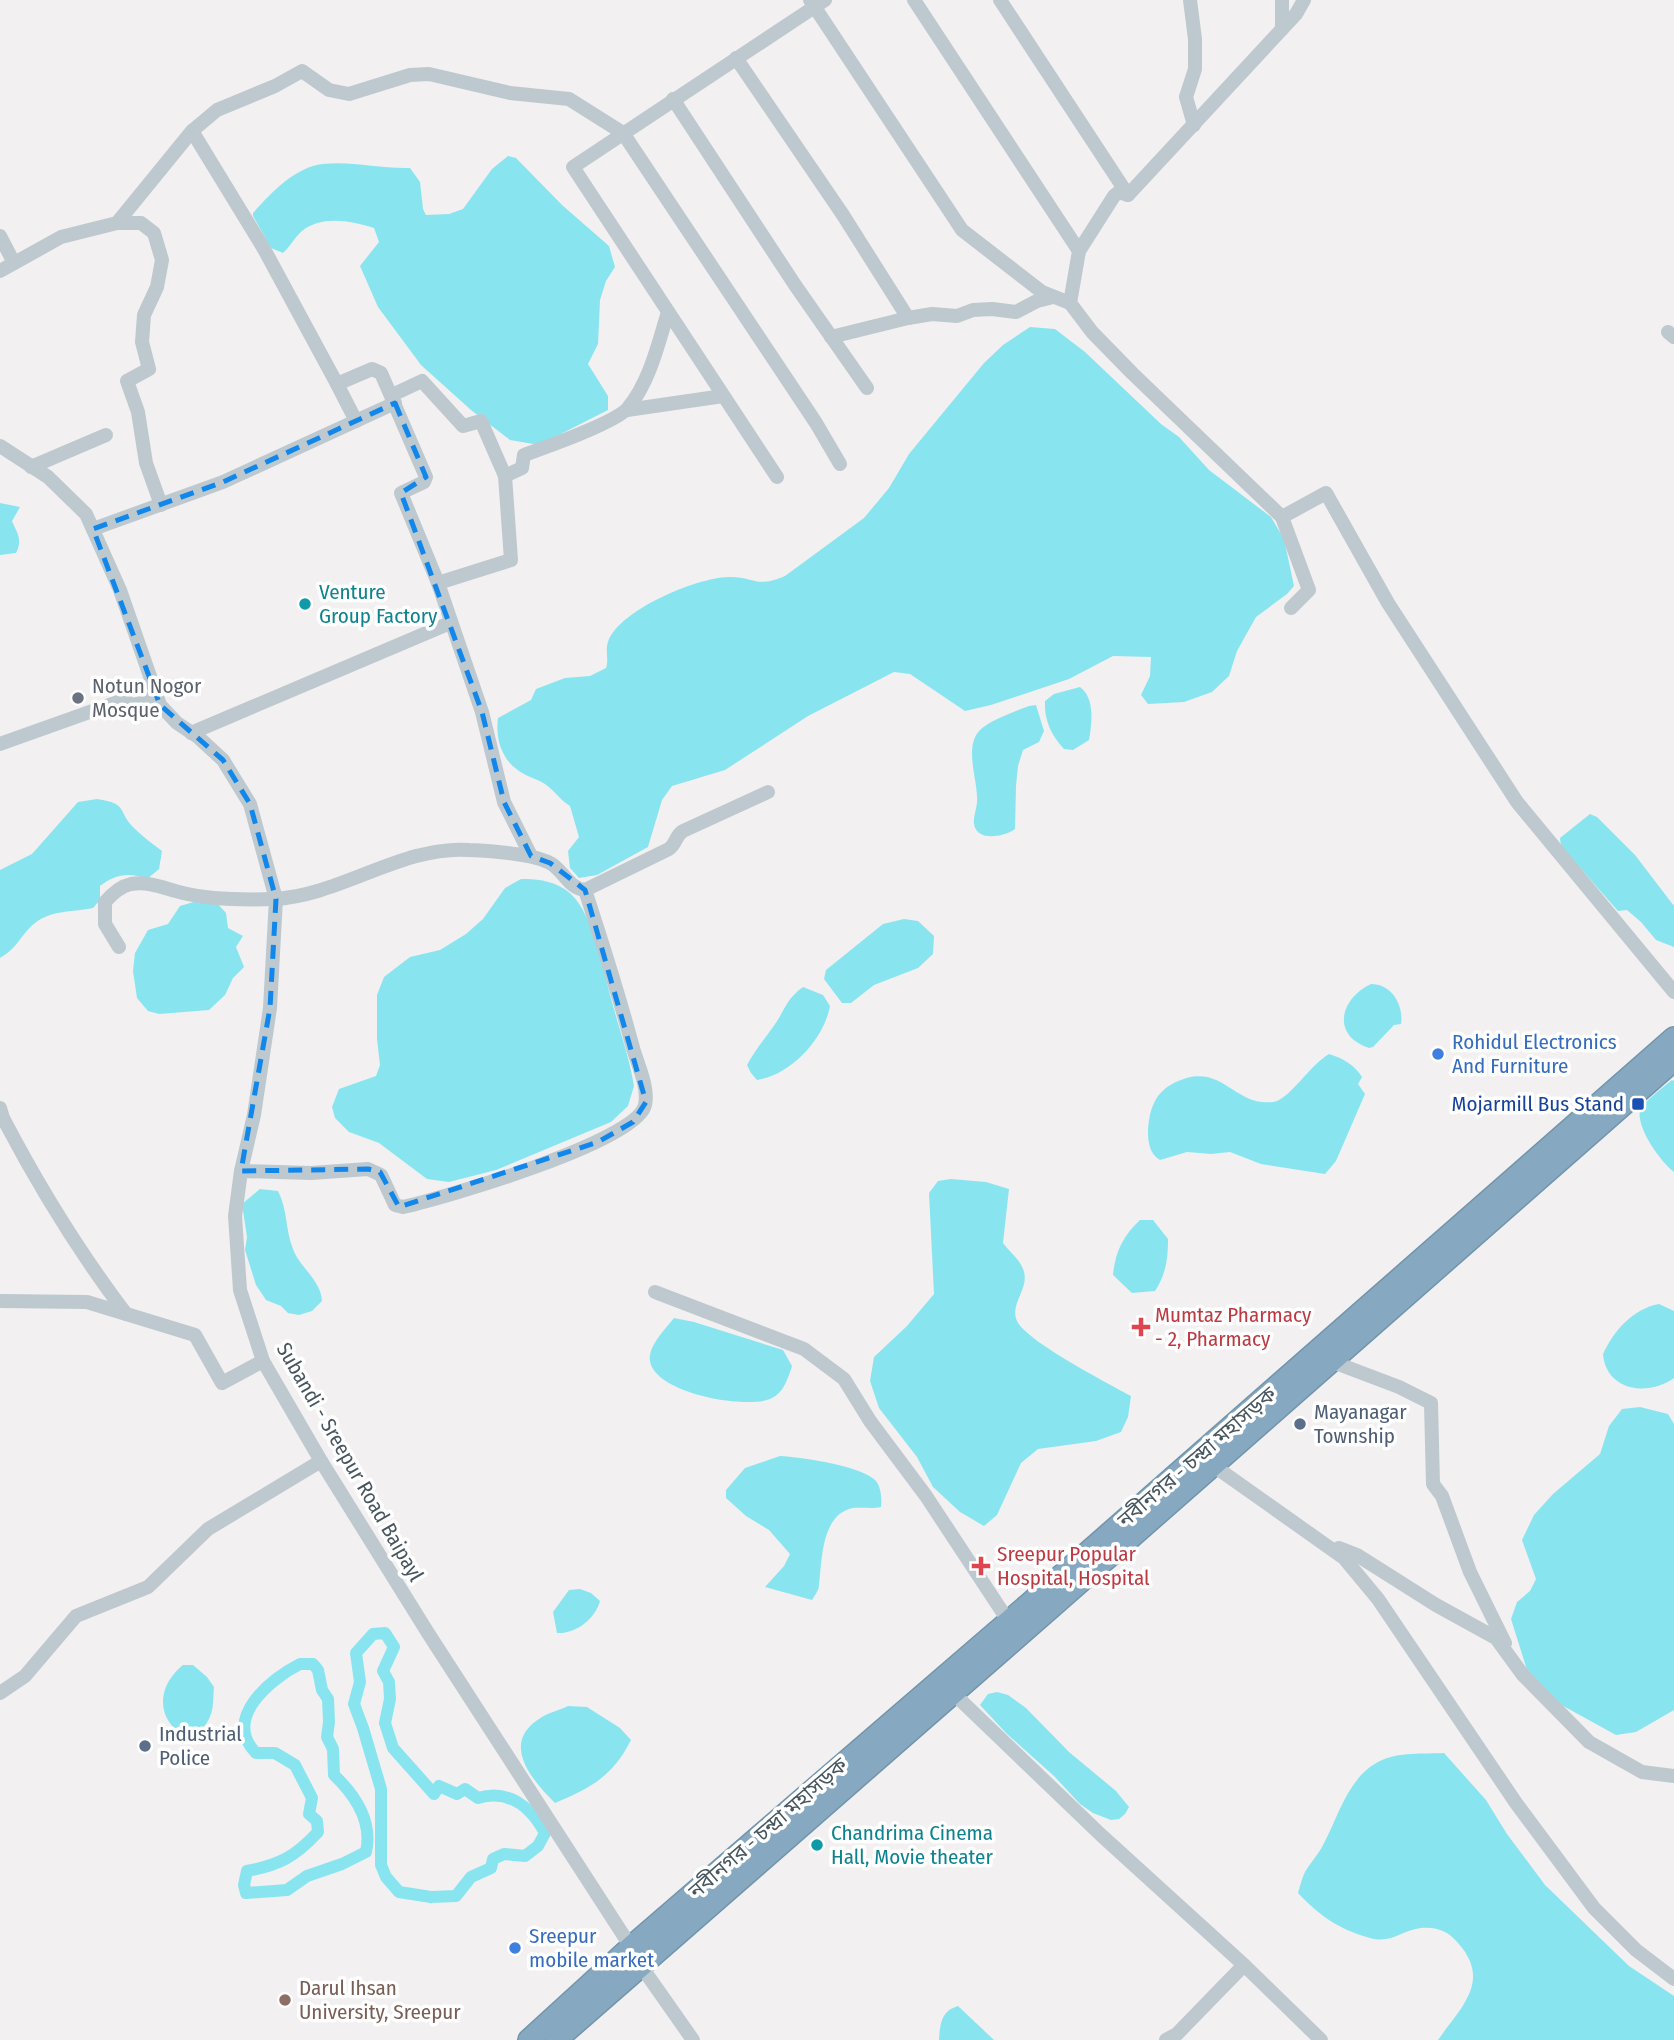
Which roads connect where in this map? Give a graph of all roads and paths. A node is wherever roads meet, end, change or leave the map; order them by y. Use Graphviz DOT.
graph roads {
  1 [pos="914,0"];
  2 [pos="1000,0"];
  3 [pos="1190,0"];
  4 [pos="1282,0"];
  5 [pos="1304,0"];
  6 [pos="816,2"];
  7 [pos="1282,29"];
  8 [pos="736,58"];
  9 [pos="673,99"];
  10 [pos="1194,125"];
  11 [pos="192,131"];
  12 [pos="623,133"];
  13 [pos="1128,195"];
  14 [pos="117,223"];
  15 [pos="0,236"];
  16 [pos="1079,251"];
  17 [pos="14,263"];
  18 [pos="0,271"];
  19 [pos="1054,297"];
  20 [pos="1070,303"];
  21 [pos="668,312"];
  22 [pos="908,318"];
  23 [pos="831,337"];
  24 [pos="337,384"];
  25 [pos="867,388"];
  26 [pos="723,396"];
  27 [pos="393,399"];
  28 [pos="627,410"];
  29 [pos="356,421"];
  30 [pos="106,435"];
  31 [pos="0,446"];
  32 [pos="840,464"];
  33 [pos="30,467"];
  34 [pos="505,476"];
  35 [pos="777,477"];
  36 [pos="161,505"];
  37 [pos="1282,516"];
  38 [pos="93,529"];
  39 [pos="438,583"];
  40 [pos="1291,608"];
  41 [pos="450,623"];
  42 [pos="157,696"];
  43 [pos="191,733"];
  44 [pos="0,744"];
  45 [pos="768,792"];
  46 [pos="531,856"];
  47 [pos="585,890"];
  48 [pos="276,899"];
  49 [pos="119,947"];
  50 [pos="1674,992"];
  51 [pos="1674,1038"];
  52 [pos="1674,1060"];
  53 [pos="0,1108"];
  54 [pos="241,1171"];
  55 [pos="655,1292"];
  56 [pos="0,1301"];
  57 [pos="126,1314"];
  58 [pos="263,1361"];
  59 [pos="1333,1362"];
  60 [pos="321,1461"];
  61 [pos="1214,1466"];
  62 [pos="1321,1542"];
  63 [pos="1009,1622"];
  64 [pos="1520,1671"];
  65 [pos="952,1692"];
  66 [pos="0,1693"];
  67 [pos="1674,1776"];
  68 [pos="631,1947"];
  69 [pos="1244,1965"];
  70 [pos="641,1966"];
  71 [pos="1674,1979"];
  72 [pos="529,2040"];
  73 [pos="556,2040"];
  74 [pos="692,2040"];
  75 [pos="1166,2040"];
  76 [pos="1321,2040"];
  1 -- 16 [label="street"];
  2 -- 13 [label="street"];
  3 -- 10 [label="street"];
  4 -- 7 [label="street"];
  5 -- 7 [label="street"];
  6 -- 8 [label="street"];
  6 -- 19 [label="street"];
  7 -- 10 [label="street"];
  8 -- 9 [label="street"];
  8 -- 22 [label="street"];
  9 -- 12 [label="street"];
  9 -- 23 [label="street"];
  10 -- 13 [label="street"];
  11 -- 12 [label="street"];
  11 -- 14 [label="street"];
  11 -- 24 [label="street"];
  12 -- 21 [label="street"];
  12 -- 32 [label="street"];
  13 -- 16 [label="street"];
  14 -- 17 [label="street"];
  14 -- 36 [label="street"];
  15 -- 17 [label="street"];
  16 -- 20 [label="street"];
  17 -- 18 [label="street"];
  19 -- 20 [label="street"];
  19 -- 22 [label="street"];
  20 -- 37 [label="street"];
  21 -- 26 [label="street"];
  21 -- 28 [label="street"];
  22 -- 23 [label="street"];
  23 -- 25 [label="street"];
  24 -- 27 [label="street"];
  24 -- 29 [label="street"];
  26 -- 28 [label="street"];
  26 -- 35 [label="street"];
  27 -- 29 [label="street"];
  27 -- 34 [label="street"];
  27 -- 39 [label="street"];
  28 -- 34 [label="street"];
  29 -- 36 [label="street"];
  30 -- 33 [label="street"];
  31 -- 33 [label="street, Subandi - Sreepur Road Baipayl"];
  33 -- 38 [label="street, Subandi - Sreepur Road Baipayl"];
  34 -- 39 [label="street"];
  36 -- 38 [label="street"];
  37 -- 40 [label="street"];
  37 -- 50 [label="street"];
  38 -- 42 [label="street, Subandi - Sreepur Road Baipayl"];
  39 -- 41 [label="street"];
  41 -- 43 [label="street"];
  41 -- 46 [label="street"];
  42 -- 43 [label="street, Subandi - Sreepur Road Baipayl"];
  42 -- 44 [label="street"];
  43 -- 48 [label="street, Subandi - Sreepur Road Baipayl"];
  45 -- 47 [label="street"];
  46 -- 47 [label="street"];
  46 -- 48 [label="street"];
  47 -- 54 [label="street"];
  48 -- 49 [label="street"];
  48 -- 54 [label="street, Subandi - Sreepur Road Baipayl"];
  51 -- 63 [label="highway, নবীনগর - চন্দ্রা মহাসড়ক"];
  52 -- 59 [label="highway, নবীনগর - চন্দ্রা মহাসড়ক"];
  53 -- 57 [label="street"];
  54 -- 58 [label="street, Subandi - Sreepur Road Baipayl"];
  55 -- 63 [label="street"];
  56 -- 57 [label="street"];
  57 -- 58 [label="street"];
  58 -- 60 [label="street, Subandi - Sreepur Road Baipayl"];
  59 -- 61 [label="highway, নবীনগর - চন্দ্রা মহাসড়ক"];
  59 -- 64 [label="street"];
  60 -- 66 [label="street"];
  60 -- 68 [label="street, Subandi - Sreepur Road Baipayl"];
  61 -- 62 [label="street"];
  61 -- 65 [label="highway, নবীনগর - চন্দ্রা মহাসড়ক"];
  62 -- 64 [label="street"];
  62 -- 71 [label="street"];
  63 -- 68 [label="highway, নবীনগর - চন্দ্রা মহাসড়ক"];
  64 -- 67 [label="street"];
  65 -- 69 [label="street"];
  65 -- 70 [label="highway, নবীনগর - চন্দ্রা মহাসড়ক"];
  68 -- 72 [label="highway, নবীনগর - চন্দ্রা মহাসড়ক"];
  69 -- 75 [label="street"];
  69 -- 76 [label="street"];
  70 -- 73 [label="highway, নবীনগর - চন্দ্রা মহাসড়ক"];
  70 -- 74 [label="street"];
}
